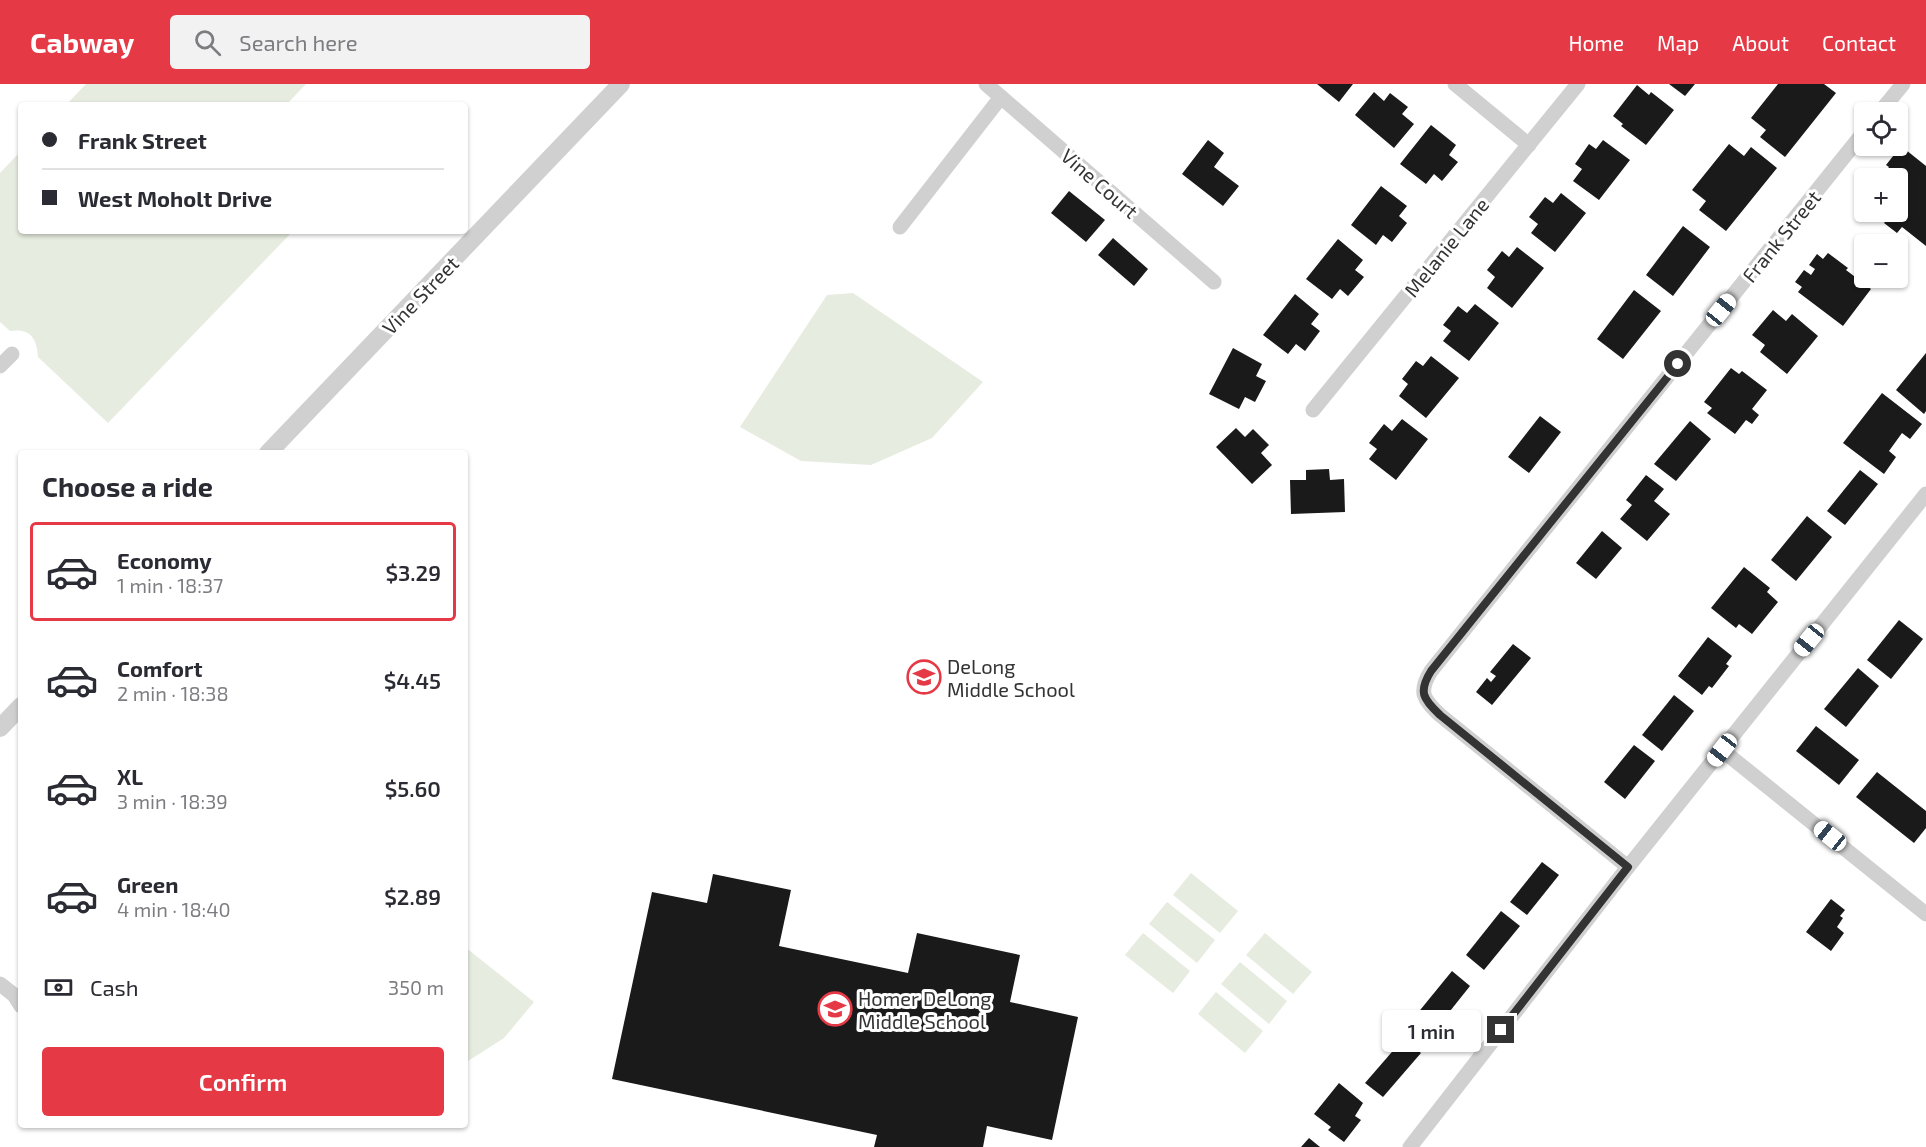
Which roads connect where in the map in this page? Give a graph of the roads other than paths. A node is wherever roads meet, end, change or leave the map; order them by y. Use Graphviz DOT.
graph roads {
  1 [pos="621,84"];
  2 [pos="986,84"];
  3 [pos="1455,84"];
  4 [pos="1578,84"];
  5 [pos="1903,84"];
  6 [pos="1001,97"];
  7 [pos="1888,102"];
  8 [pos="1854,144"];
  9 [pos="1529,145"];
  10 [pos="900,227"];
  11 [pos="1214,282"];
  12 [pos="12,354"];
  13 [pos="0,366"];
  14 [pos="1313,410"];
  15 [pos="271,450"];
  16 [pos="1926,494"];
  17 [pos="18,709"];
  18 [pos="0,728"];
  19 [pos="1722,750"];
  20 [pos="1628,867"];
  21 [pos="1924,907"];
  22 [pos="0,984"];
  23 [pos="18,1001"];
  24 [pos="1410,1147"];
  1 -- 15 [label="street, Vine Street"];
  2 -- 6 [label="street, Vine Court"];
  3 -- 9 [label="street"];
  4 -- 9 [label="street, Melanie Lane"];
  5 -- 7 [label="street"];
  6 -- 10 [label="street"];
  6 -- 11 [label="street, Vine Court"];
  8 -- 20 [label="street, Frank Street"];
  9 -- 14 [label="street, Melanie Lane"];
  12 -- 13 [label="street"];
  16 -- 19 [label="street"];
  17 -- 18 [label="street"];
  19 -- 20 [label="street"];
  19 -- 21 [label="street"];
  20 -- 24 [label="street"];
  22 -- 23 [label="street"];
}
